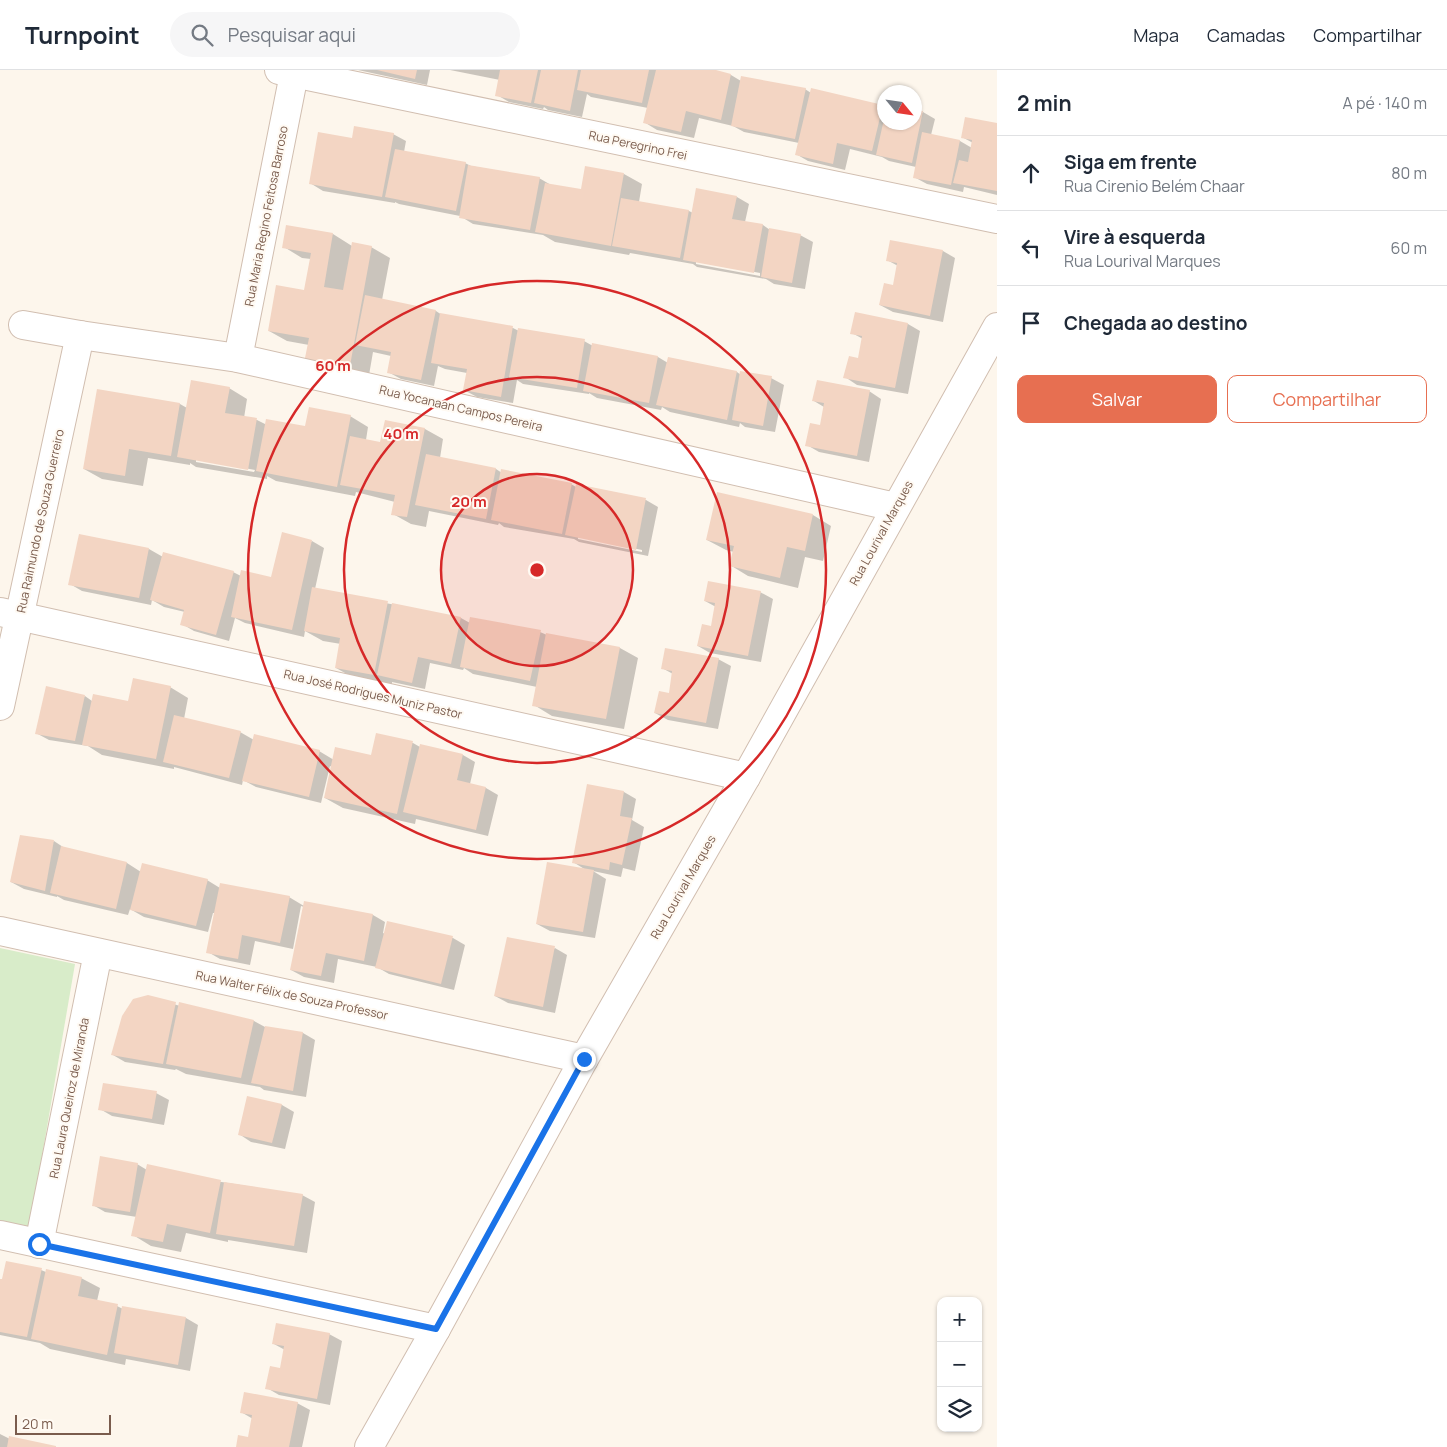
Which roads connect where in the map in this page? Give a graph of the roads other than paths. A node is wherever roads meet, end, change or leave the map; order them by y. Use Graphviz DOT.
graph roads {
  1 [pos="286,72"];
  2 [pos="997,219"];
  3 [pos="23,325"];
  4 [pos="997,327"];
  5 [pos="80,335"];
  6 [pos="238,358"];
  7 [pos="895,507"];
  8 [pos="10,614"];
  9 [pos="0,706"];
  10 [pos="746,777"];
  11 [pos="0,930"];
  12 [pos="98,953"];
  13 [pos="584,1059"];
  14 [pos="0,1235"];
  15 [pos="39,1244"];
  16 [pos="436,1329"];
  17 [pos="369,1447"];
  1 -- 2 [label="street, Rua Peregrino Frei"];
  1 -- 6 [label="street, Rua Maria Regino Feitosa Barroso"];
  3 -- 5 [label="street, Rua Yocanaan Campos Pereira"];
  4 -- 7 [label="street, Rua Lourival Marques"];
  5 -- 6 [label="street, Rua Yocanaan Campos Pereira"];
  5 -- 8 [label="street, Rua Raimundo de Souza Guerreiro"];
  6 -- 7 [label="street, Rua Yocanaan Campos Pereira"];
  7 -- 10 [label="street, Rua Lourival Marques"];
  8 -- 9 [label="street, Rua Raimundo de Souza Guerreiro"];
  8 -- 10 [label="street, Rua José Rodrigues Muniz Pastor"];
  10 -- 13 [label="street, Rua Lourival Marques"];
  11 -- 12 [label="street, Rua Walter Félix de Souza Professor"];
  12 -- 13 [label="street, Rua Walter Félix de Souza Professor"];
  12 -- 15 [label="street, Rua Laura Queiroz de Miranda"];
  13 -- 16 [label="street, Rua Lourival Marques"];
  14 -- 15 [label="street"];
  15 -- 16 [label="street"];
  16 -- 17 [label="street, Rua Lourival Marques"];
}
